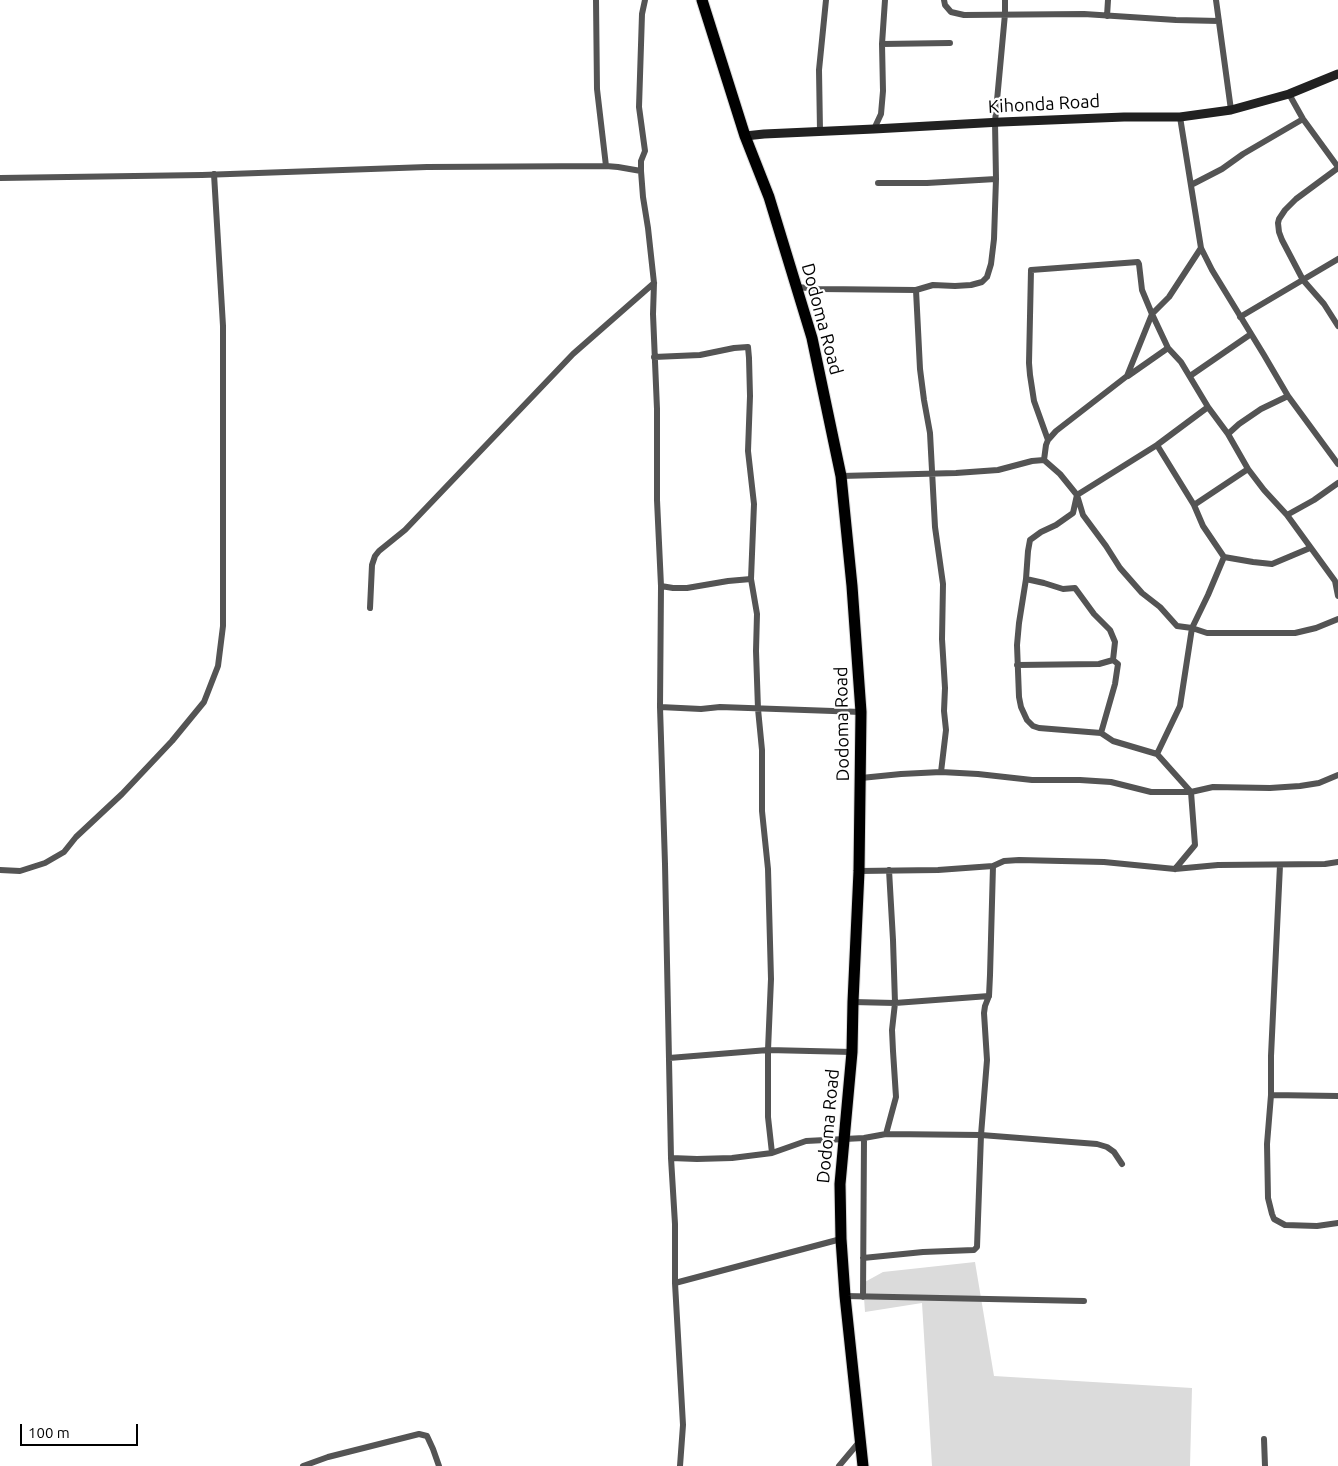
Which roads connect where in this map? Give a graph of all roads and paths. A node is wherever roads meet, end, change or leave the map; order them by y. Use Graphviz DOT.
graph roads {
  1 [pos="596,0"];
  2 [pos="645,0"];
  3 [pos="702,0"];
  4 [pos="826,0"];
  5 [pos="885,0"];
  6 [pos="944,0"];
  7 [pos="1005,0"];
  8 [pos="1108,0"];
  9 [pos="1216,0"];
  10 [pos="1005,14"];
  11 [pos="1108,16"];
  12 [pos="1219,21"];
  13 [pos="950,43"];
  14 [pos="882,44"];
  15 [pos="1338,74"];
  16 [pos="1290,94"];
  17 [pos="1231,110"];
  18 [pos="1180,116"];
  19 [pos="1303,118"];
  20 [pos="995,122"];
  21 [pos="874,129"];
  22 [pos="820,131"];
  23 [pos="746,136"];
  24 [pos="606,166"];
  25 [pos="1338,168"];
  26 [pos="641,171"];
  27 [pos="214,174"];
  28 [pos="0,178"];
  29 [pos="996,179"];
  30 [pos="878,183"];
  31 [pos="1191,185"];
  32 [pos="1201,248"];
  33 [pos="1338,259"];
  34 [pos="1303,280"];
  35 [pos="654,282"];
  36 [pos="797,287"];
  37 [pos="916,290"];
  38 [pos="1152,314"];
  39 [pos="1240,317"];
  40 [pos="1338,326"];
  41 [pos="1251,334"];
  42 [pos="1168,348"];
  43 [pos="654,357"];
  44 [pos="1127,376"];
  45 [pos="1190,376"];
  46 [pos="1288,396"];
  47 [pos="1208,407"];
  48 [pos="1228,434"];
  49 [pos="1048,440"];
  50 [pos="1157,445"];
  51 [pos="1044,460"];
  52 [pos="1338,464"];
  53 [pos="1248,469"];
  54 [pos="931,473"];
  55 [pos="841,476"];
  56 [pos="1338,483"];
  57 [pos="1077,495"];
  58 [pos="1194,505"];
  59 [pos="1287,515"];
  60 [pos="1310,548"];
  61 [pos="1224,557"];
  62 [pos="752,579"];
  63 [pos="1026,579"];
  64 [pos="662,586"];
  65 [pos="1338,596"];
  66 [pos="370,608"];
  67 [pos="1338,618"];
  68 [pos="1192,628"];
  69 [pos="1113,660"];
  70 [pos="1017,665"];
  71 [pos="660,707"];
  72 [pos="758,709"];
  73 [pos="862,712"];
  74 [pos="1101,733"];
  75 [pos="1157,754"];
  76 [pos="941,772"];
  77 [pos="1338,775"];
  78 [pos="861,778"];
  79 [pos="1191,792"];
  80 [pos="1338,862"];
  81 [pos="1280,865"];
  82 [pos="994,866"];
  83 [pos="1175,869"];
  84 [pos="0,870"];
  85 [pos="859,870"];
  86 [pos="889,870"];
  87 [pos="989,996"];
  88 [pos="853,1002"];
  89 [pos="895,1003"];
  90 [pos="768,1050"];
  91 [pos="852,1052"];
  92 [pos="669,1058"];
  93 [pos="1271,1095"];
  94 [pos="1338,1096"];
  95 [pos="886,1134"];
  96 [pos="981,1135"];
  97 [pos="864,1138"];
  98 [pos="844,1139"];
  99 [pos="772,1153"];
  100 [pos="671,1158"];
  101 [pos="1122,1164"];
  102 [pos="1338,1223"];
  103 [pos="841,1239"];
  104 [pos="863,1258"];
  105 [pos="675,1283"];
  106 [pos="845,1296"];
  107 [pos="863,1296"];
  108 [pos="1084,1301"];
  109 [pos="1264,1439"];
  110 [pos="860,1441"];
  111 [pos="304,1466"];
  112 [pos="439,1466"];
  113 [pos="680,1466"];
  114 [pos="839,1466"];
  115 [pos="863,1466"];
  116 [pos="1264,1466"];
  1 -- 24 [label="street"];
  2 -- 26 [label="street"];
  3 -- 23 [label="highway, Dodoma Road"];
  4 -- 22 [label="street"];
  5 -- 14 [label="street"];
  6 -- 10 [label="street"];
  7 -- 10 [label="street"];
  8 -- 11 [label="street"];
  9 -- 12 [label="street"];
  10 -- 11 [label="street"];
  10 -- 20 [label="street"];
  11 -- 12 [label="street"];
  12 -- 17 [label="street"];
  13 -- 14 [label="street"];
  14 -- 21 [label="street"];
  15 -- 16 [label="street, Kihonda Road"];
  16 -- 17 [label="street, Kihonda Road"];
  16 -- 19 [label="street"];
  17 -- 18 [label="street, Kihonda Road"];
  18 -- 20 [label="street, Kihonda Road"];
  18 -- 31 [label="street"];
  19 -- 25 [label="street"];
  19 -- 31 [label="street"];
  20 -- 21 [label="street, Kihonda Road"];
  20 -- 29 [label="street"];
  21 -- 22 [label="street, Kihonda Road"];
  22 -- 23 [label="street, Kihonda Road"];
  23 -- 36 [label="highway, Dodoma Road"];
  24 -- 26 [label="street"];
  24 -- 27 [label="street"];
  25 -- 34 [label="street"];
  26 -- 35 [label="street"];
  27 -- 28 [label="street"];
  27 -- 84 [label="street"];
  29 -- 30 [label="street"];
  29 -- 37 [label="street"];
  31 -- 32 [label="street"];
  32 -- 38 [label="street"];
  32 -- 39 [label="street"];
  33 -- 34 [label="street"];
  34 -- 39 [label="street"];
  34 -- 40 [label="street"];
  35 -- 43 [label="street"];
  35 -- 66 [label="street"];
  36 -- 37 [label="street"];
  36 -- 55 [label="highway, Dodoma Road"];
  37 -- 54 [label="street"];
  38 -- 42 [label="street"];
  38 -- 44 [label="street"];
  38 -- 49 [label="street"];
  39 -- 41 [label="street"];
  41 -- 45 [label="street"];
  41 -- 46 [label="street"];
  42 -- 44 [label="street"];
  42 -- 45 [label="street"];
  43 -- 62 [label="street"];
  43 -- 64 [label="street"];
  44 -- 49 [label="street"];
  45 -- 47 [label="street"];
  46 -- 48 [label="street"];
  46 -- 52 [label="street"];
  47 -- 48 [label="street"];
  47 -- 50 [label="street"];
  48 -- 53 [label="street"];
  49 -- 51 [label="street"];
  50 -- 57 [label="street"];
  50 -- 58 [label="street"];
  51 -- 54 [label="street"];
  51 -- 57 [label="street"];
  53 -- 58 [label="street"];
  53 -- 59 [label="street"];
  54 -- 55 [label="street"];
  54 -- 76 [label="street"];
  55 -- 73 [label="highway, Dodoma Road"];
  56 -- 59 [label="street"];
  57 -- 63 [label="street"];
  57 -- 68 [label="street"];
  58 -- 61 [label="street"];
  59 -- 60 [label="street"];
  60 -- 61 [label="street"];
  60 -- 65 [label="street"];
  61 -- 68 [label="street"];
  62 -- 64 [label="street"];
  62 -- 72 [label="street"];
  63 -- 69 [label="street"];
  63 -- 70 [label="street"];
  64 -- 71 [label="street"];
  67 -- 68 [label="street"];
  68 -- 75 [label="street"];
  69 -- 70 [label="street"];
  69 -- 74 [label="street"];
  70 -- 74 [label="street"];
  71 -- 72 [label="street"];
  71 -- 92 [label="street"];
  72 -- 73 [label="street"];
  72 -- 90 [label="street"];
  73 -- 78 [label="highway, Dodoma Road"];
  74 -- 75 [label="street"];
  75 -- 79 [label="street"];
  76 -- 78 [label="street"];
  76 -- 79 [label="street"];
  77 -- 79 [label="street"];
  78 -- 85 [label="highway, Dodoma Road"];
  79 -- 83 [label="street"];
  80 -- 81 [label="street"];
  81 -- 83 [label="street"];
  81 -- 93 [label="street"];
  82 -- 83 [label="street"];
  82 -- 86 [label="street"];
  82 -- 87 [label="street"];
  85 -- 86 [label="street"];
  85 -- 88 [label="highway, Dodoma Road"];
  86 -- 89 [label="street"];
  87 -- 89 [label="street"];
  87 -- 96 [label="street"];
  88 -- 89 [label="street"];
  88 -- 91 [label="highway, Dodoma Road"];
  89 -- 95 [label="street"];
  90 -- 91 [label="street"];
  90 -- 92 [label="street"];
  90 -- 99 [label="street"];
  91 -- 98 [label="highway, Dodoma Road"];
  92 -- 100 [label="street"];
  93 -- 94 [label="street"];
  93 -- 102 [label="street"];
  95 -- 96 [label="street"];
  95 -- 97 [label="street"];
  96 -- 101 [label="street"];
  96 -- 104 [label="street"];
  97 -- 98 [label="street"];
  97 -- 104 [label="street"];
  98 -- 99 [label="street"];
  98 -- 103 [label="highway, Dodoma Road"];
  99 -- 100 [label="street"];
  100 -- 105 [label="street"];
  103 -- 105 [label="street"];
  103 -- 106 [label="highway, Dodoma Road"];
  104 -- 107 [label="street"];
  105 -- 113 [label="street"];
  106 -- 107 [label="street"];
  106 -- 110 [label="highway, Dodoma Road"];
  107 -- 108 [label="street"];
  109 -- 116 [label="street"];
  110 -- 114 [label="street"];
  110 -- 115 [label="highway, Dodoma Road"];
  111 -- 112 [label="street"];
}
